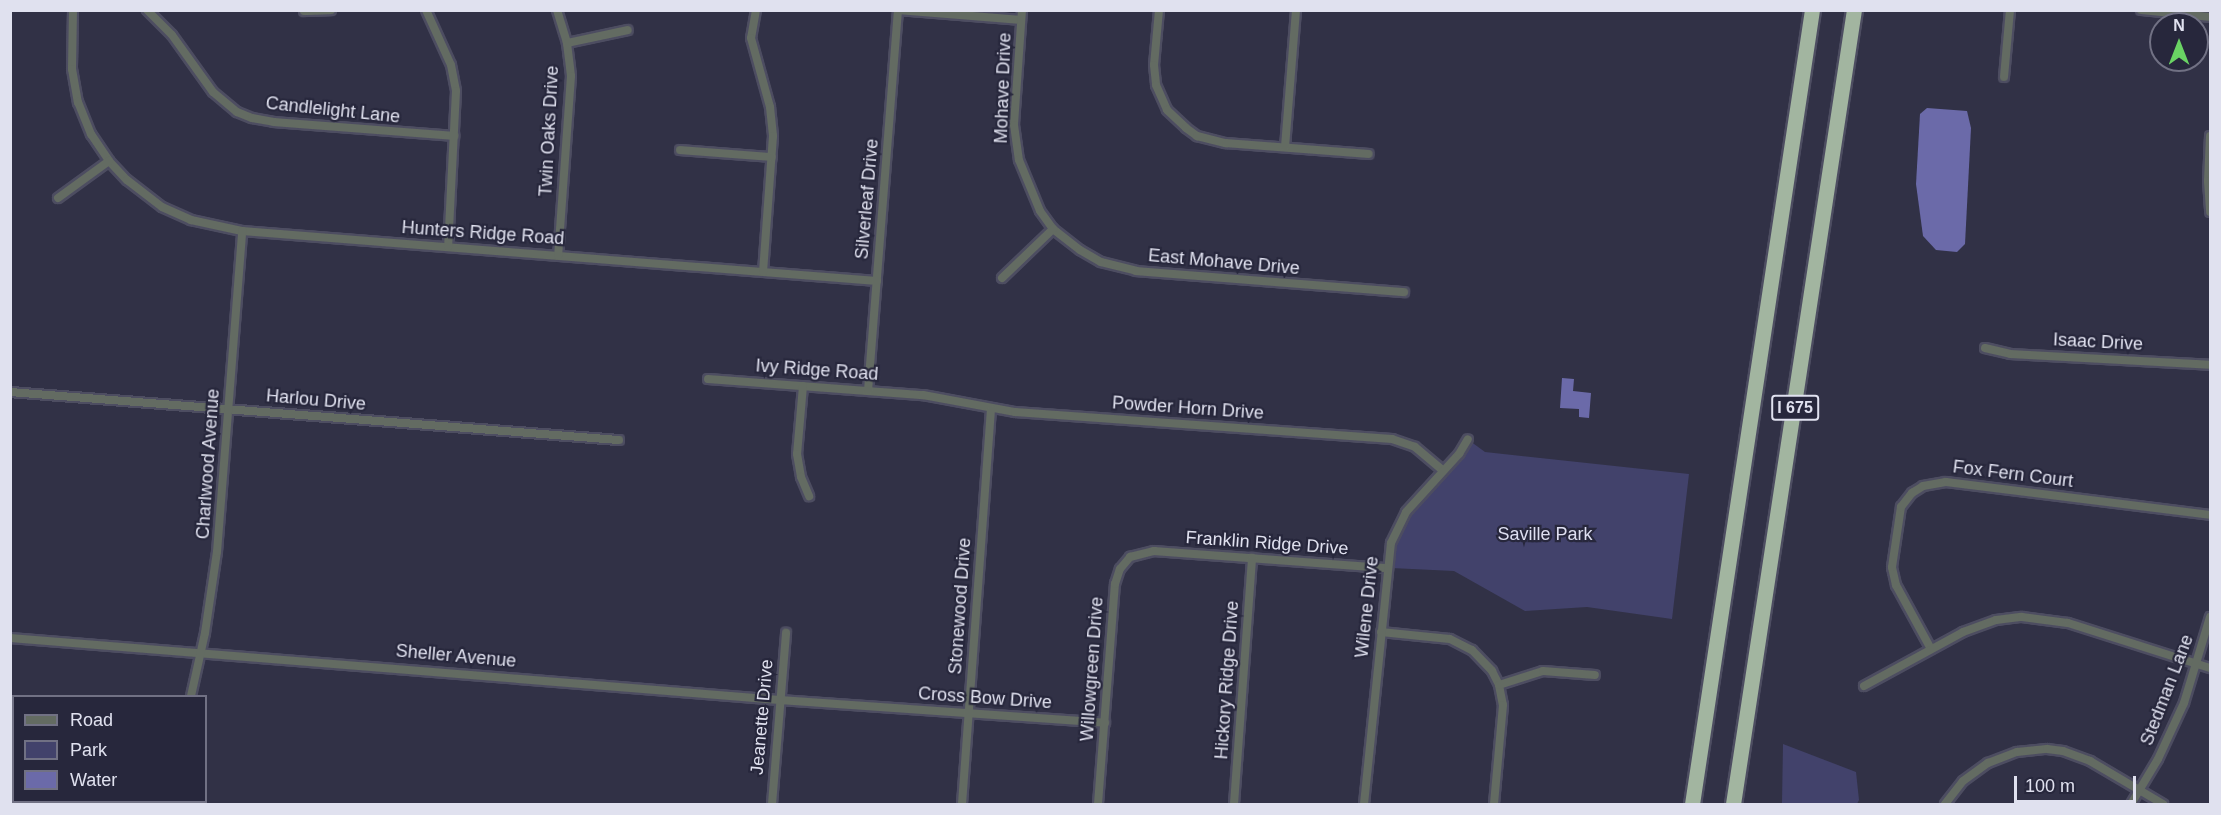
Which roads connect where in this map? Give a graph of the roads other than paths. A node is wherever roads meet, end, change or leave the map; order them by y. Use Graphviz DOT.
graph roads {
  1 [pos="73,10"];
  2 [pos="147,10"];
  3 [pos="331,10"];
  4 [pos="426,10"];
  5 [pos="556,10"];
  6 [pos="756,10"];
  7 [pos="899,10"];
  8 [pos="1022,10"];
  9 [pos="1159,10"];
  10 [pos="1296,10"];
  11 [pos="1812,10"];
  12 [pos="1854,10"];
  13 [pos="2010,10"];
  14 [pos="2141,10"];
  15 [pos="304,11"];
  16 [pos="2211,17"];
  17 [pos="1021,20"];
  18 [pos="628,30"];
  19 [pos="567,43"];
  20 [pos="2004,77"];
  21 [pos="454,136"];
  22 [pos="2211,136"];
  23 [pos="1285,147"];
  24 [pos="680,150"];
  25 [pos="1369,153"];
  26 [pos="772,157"];
  27 [pos="109,161"];
  28 [pos="58,198"];
  29 [pos="2211,212"];
  30 [pos="1053,230"];
  31 [pos="242,231"];
  32 [pos="448,247"];
  33 [pos="558,256"];
  34 [pos="763,272"];
  35 [pos="1002,278"];
  36 [pos="877,281"];
  37 [pos="1404,292"];
  38 [pos="1985,348"];
  39 [pos="2211,365"];
  40 [pos="708,379"];
  41 [pos="803,386"];
  42 [pos="868,391"];
  43 [pos="10,392"];
  44 [pos="923,395"];
  45 [pos="227,409"];
  46 [pos="991,409"];
  47 [pos="1468,439"];
  48 [pos="619,440"];
  49 [pos="1442,470"];
  50 [pos="809,496"];
  51 [pos="2211,515"];
  52 [pos="1145,551"];
  53 [pos="1252,558"];
  54 [pos="1387,568"];
  55 [pos="2211,617"];
  56 [pos="1381,632"];
  57 [pos="786,633"];
  58 [pos="10,638"];
  59 [pos="1931,649"];
  60 [pos="200,652"];
  61 [pos="2198,664"];
  62 [pos="2211,668"];
  63 [pos="1595,675"];
  64 [pos="1499,685"];
  65 [pos="1863,686"];
  66 [pos="191,695"];
  67 [pos="780,700"];
  68 [pos="899,708"];
  69 [pos="969,713"];
  70 [pos="1105,723"];
  71 [pos="2140,791"];
  72 [pos="772,804"];
  73 [pos="962,804"];
  74 [pos="1098,804"];
  75 [pos="1234,804"];
  76 [pos="1364,804"];
  77 [pos="1494,804"];
  78 [pos="1692,804"];
  79 [pos="1733,804"];
  80 [pos="1945,804"];
  81 [pos="2131,804"];
  82 [pos="2163,804"];
  1 -- 27 [label="street, Hunters Ridge Road"];
  2 -- 21 [label="street, Candlelight Lane"];
  3 -- 15 [label="street"];
  4 -- 21 [label="street"];
  5 -- 19 [label="street, Twin Oaks Drive"];
  6 -- 26 [label="street"];
  7 -- 17 [label="street"];
  7 -- 36 [label="street, Silverleaf Drive"];
  8 -- 17 [label="street, Mohave Drive"];
  9 -- 23 [label="street"];
  10 -- 23 [label="street"];
  11 -- 78 [label="highway, I 675"];
  12 -- 79 [label="highway, I 675"];
  13 -- 20 [label="street"];
  14 -- 16 [label="street"];
  17 -- 30 [label="street, Mohave Drive"];
  18 -- 19 [label="street"];
  19 -- 33 [label="street, Twin Oaks Drive"];
  21 -- 32 [label="street"];
  22 -- 29 [label="street"];
  23 -- 25 [label="street"];
  24 -- 26 [label="street"];
  26 -- 34 [label="street"];
  27 -- 28 [label="street"];
  27 -- 31 [label="street, Hunters Ridge Road"];
  30 -- 35 [label="street"];
  30 -- 37 [label="street, East Mohave Drive"];
  31 -- 32 [label="street, Hunters Ridge Road"];
  31 -- 45 [label="street, Charlwood Avenue"];
  32 -- 33 [label="street, Hunters Ridge Road"];
  33 -- 34 [label="street, Hunters Ridge Road"];
  34 -- 36 [label="street, Hunters Ridge Road"];
  36 -- 42 [label="street, Silverleaf Drive"];
  38 -- 39 [label="street, Isaac Drive"];
  40 -- 41 [label="street, Ivy Ridge Road"];
  41 -- 42 [label="street, Ivy Ridge Road"];
  41 -- 50 [label="street"];
  42 -- 44 [label="street, Ivy Ridge Road"];
  43 -- 45 [label="street, Harlou Drive"];
  44 -- 46 [label="street, Powder Horn Drive"];
  45 -- 48 [label="street, Harlou Drive"];
  45 -- 60 [label="street, Charlwood Avenue"];
  46 -- 49 [label="street, Powder Horn Drive"];
  46 -- 69 [label="street, Stonewood Drive"];
  47 -- 49 [label="street, Wilene Drive"];
  49 -- 54 [label="street, Wilene Drive"];
  51 -- 59 [label="street, Fox Fern Court"];
  52 -- 53 [label="street, Franklin Ridge Drive"];
  52 -- 70 [label="street, Willowgreen Drive"];
  53 -- 54 [label="street, Franklin Ridge Drive"];
  53 -- 75 [label="street, Hickory Ridge Drive"];
  54 -- 56 [label="street, Wilene Drive"];
  55 -- 61 [label="street, Stedman Lane"];
  56 -- 64 [label="street"];
  56 -- 76 [label="street, Wilene Drive"];
  57 -- 67 [label="street, Jeanette Drive"];
  58 -- 60 [label="street, Sheller Avenue"];
  59 -- 61 [label="street"];
  59 -- 65 [label="street"];
  60 -- 66 [label="street, Charlwood Avenue"];
  60 -- 67 [label="street, Sheller Avenue"];
  61 -- 62 [label="street"];
  61 -- 71 [label="street, Stedman Lane"];
  63 -- 64 [label="street"];
  64 -- 77 [label="street"];
  67 -- 68 [label="street, Sheller Avenue"];
  67 -- 72 [label="street, Jeanette Drive"];
  68 -- 69 [label="street, Cross Bow Drive"];
  69 -- 70 [label="street, Cross Bow Drive"];
  69 -- 73 [label="street, Stonewood Drive"];
  70 -- 74 [label="street, Willowgreen Drive"];
  71 -- 80 [label="street"];
  71 -- 81 [label="street, Stedman Lane"];
  71 -- 82 [label="street"];
}
